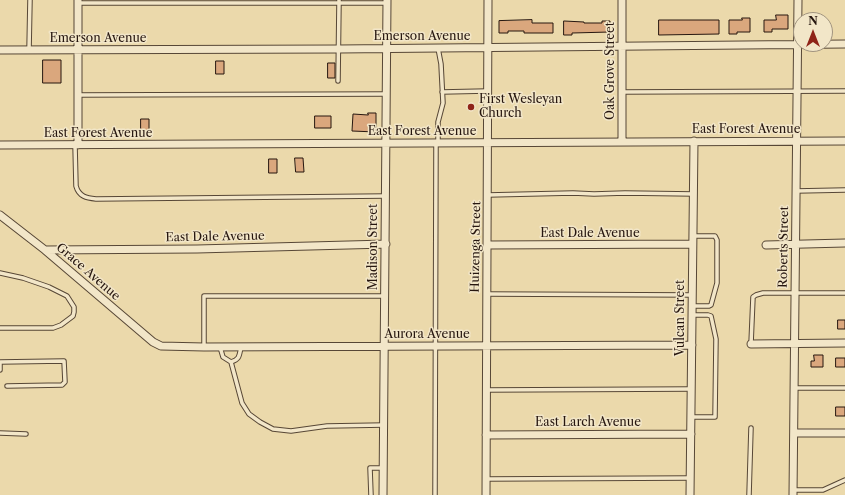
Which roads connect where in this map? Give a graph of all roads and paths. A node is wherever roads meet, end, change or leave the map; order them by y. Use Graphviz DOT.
graph roads {
  1 [pos="30,0"];
  2 [pos="488,0"];
  3 [pos="622,0"];
  4 [pos="798,0"];
  5 [pos="78,1"];
  6 [pos="339,1"];
  7 [pos="387,1"];
  8 [pos="798,12"];
  9 [pos="833,44"];
  10 [pos="845,44"];
  11 [pos="793,45"];
  12 [pos="622,46"];
  13 [pos="488,47"];
  14 [pos="386,48"];
  15 [pos="438,48"];
  16 [pos="339,49"];
  17 [pos="0,50"];
  18 [pos="29,50"];
  19 [pos="78,50"];
  20 [pos="798,52"];
  21 [pos="338,81"];
  22 [pos="488,91"];
  23 [pos="797,91"];
  24 [pos="845,91"];
  25 [pos="442,92"];
  26 [pos="622,92"];
  27 [pos="386,94"];
  28 [pos="78,95"];
  29 [pos="694,141"];
  30 [pos="796,141"];
  31 [pos="845,141"];
  32 [pos="622,142"];
  33 [pos="386,143"];
  34 [pos="437,143"];
  35 [pos="488,143"];
  36 [pos="0,145"];
  37 [pos="77,145"];
  38 [pos="845,190"];
  39 [pos="796,191"];
  40 [pos="694,194"];
  41 [pos="488,195"];
  42 [pos="386,196"];
  43 [pos="0,215"];
  44 [pos="692,236"];
  45 [pos="386,244"];
  46 [pos="692,244"];
  47 [pos="796,244"];
  48 [pos="845,244"];
  49 [pos="488,245"];
  50 [pos="766,245"];
  51 [pos="45,250"];
  52 [pos="0,273"];
  53 [pos="795,293"];
  54 [pos="845,293"];
  55 [pos="487,294"];
  56 [pos="692,295"];
  57 [pos="385,296"];
  58 [pos="692,306"];
  59 [pos="692,315"];
  60 [pos="0,328"];
  61 [pos="845,343"];
  62 [pos="692,344"];
  63 [pos="751,344"];
  64 [pos="794,344"];
  65 [pos="161,346"];
  66 [pos="385,346"];
  67 [pos="436,346"];
  68 [pos="487,346"];
  69 [pos="204,347"];
  70 [pos="220,347"];
  71 [pos="241,347"];
  72 [pos="231,362"];
  73 [pos="0,370"];
  74 [pos="7,386"];
  75 [pos="794,388"];
  76 [pos="845,388"];
  77 [pos="691,389"];
  78 [pos="486,390"];
  79 [pos="691,417"];
  80 [pos="384,425"];
  81 [pos="751,428"];
  82 [pos="0,433"];
  83 [pos="794,433"];
  84 [pos="845,433"];
  85 [pos="26,434"];
  86 [pos="691,434"];
  87 [pos="486,435"];
  88 [pos="384,468"];
  89 [pos="690,478"];
  90 [pos="486,479"];
  91 [pos="845,480"];
  92 [pos="794,493"];
  93 [pos="371,495"];
  94 [pos="383,495"];
  95 [pos="435,495"];
  96 [pos="486,495"];
  97 [pos="690,495"];
  98 [pos="749,495"];
  1 -- 18 [label="lane"];
  2 -- 13 [label="street, Huizenga Street"];
  3 -- 12 [label="street, Oak Grove Street"];
  4 -- 8 [label="street, Roberts Street"];
  5 -- 6 [label="lane"];
  5 -- 19 [label="street"];
  6 -- 7 [label="lane"];
  6 -- 16 [label="lane"];
  7 -- 14 [label="street, Madison Street"];
  9 -- 10 [label="street, Emerson Avenue"];
  11 -- 12 [label="street, Emerson Avenue"];
  12 -- 13 [label="street, Emerson Avenue"];
  12 -- 26 [label="street, Oak Grove Street"];
  13 -- 15 [label="street, Emerson Avenue"];
  13 -- 22 [label="street, Huizenga Street"];
  14 -- 15 [label="street, Emerson Avenue"];
  14 -- 16 [label="street, Emerson Avenue"];
  14 -- 27 [label="street, Madison Street"];
  15 -- 25 [label="lane"];
  16 -- 19 [label="street, Emerson Avenue"];
  16 -- 21 [label="lane"];
  17 -- 18 [label="street, Emerson Avenue"];
  18 -- 19 [label="street, Emerson Avenue"];
  19 -- 28 [label="street"];
  20 -- 23 [label="street, Roberts Street"];
  22 -- 25 [label="lane"];
  22 -- 35 [label="street, Huizenga Street"];
  23 -- 24 [label="lane"];
  23 -- 26 [label="lane"];
  23 -- 30 [label="street, Roberts Street"];
  25 -- 34 [label="lane"];
  26 -- 32 [label="street, Oak Grove Street"];
  27 -- 28 [label="lane"];
  27 -- 33 [label="street, Madison Street"];
  28 -- 37 [label="street"];
  29 -- 30 [label="street, East Forest Avenue"];
  29 -- 32 [label="street, East Forest Avenue"];
  29 -- 40 [label="street, Vulcan Street"];
  30 -- 31 [label="street, East Forest Avenue"];
  30 -- 39 [label="street, Roberts Street"];
  32 -- 35 [label="street, East Forest Avenue"];
  33 -- 34 [label="street, East Forest Avenue"];
  33 -- 37 [label="street, East Forest Avenue"];
  33 -- 42 [label="street, Madison Street"];
  34 -- 35 [label="street, East Forest Avenue"];
  34 -- 67 [label="lane"];
  35 -- 41 [label="street, Huizenga Street"];
  36 -- 37 [label="street, East Forest Avenue"];
  37 -- 42 [label="lane"];
  38 -- 39 [label="lane"];
  39 -- 47 [label="street, Roberts Street"];
  40 -- 41 [label="lane"];
  40 -- 44 [label="street, Vulcan Street"];
  41 -- 49 [label="street, Huizenga Street"];
  42 -- 45 [label="street, Madison Street"];
  43 -- 51 [label="street, Grace Avenue"];
  44 -- 46 [label="street, Vulcan Street"];
  44 -- 58 [label="lane"];
  45 -- 51 [label="street, East Dale Avenue"];
  45 -- 57 [label="street, Madison Street"];
  46 -- 49 [label="street, East Dale Avenue"];
  46 -- 56 [label="street, Vulcan Street"];
  47 -- 48 [label="street"];
  47 -- 50 [label="street"];
  47 -- 53 [label="street, Roberts Street"];
  49 -- 55 [label="street, Huizenga Street"];
  51 -- 65 [label="street, Grace Avenue"];
  52 -- 60 [label="lane"];
  53 -- 54 [label="lane"];
  53 -- 63 [label="lane"];
  53 -- 64 [label="street, Roberts Street"];
  55 -- 56 [label="lane"];
  55 -- 68 [label="street, Huizenga Street"];
  56 -- 58 [label="street, Vulcan Street"];
  57 -- 66 [label="street, Madison Street"];
  57 -- 69 [label="lane"];
  58 -- 59 [label="street, Vulcan Street"];
  59 -- 62 [label="street, Vulcan Street"];
  59 -- 79 [label="lane"];
  61 -- 64 [label="street"];
  62 -- 68 [label="street, Aurora Avenue"];
  62 -- 77 [label="street, Vulcan Street"];
  63 -- 64 [label="street"];
  64 -- 75 [label="street, Roberts Street"];
  65 -- 69 [label="street, Aurora Avenue"];
  66 -- 67 [label="street, Aurora Avenue"];
  66 -- 71 [label="street, Aurora Avenue"];
  66 -- 80 [label="street, Madison Street"];
  67 -- 68 [label="street, Aurora Avenue"];
  67 -- 95 [label="lane"];
  68 -- 78 [label="street, Huizenga Street"];
  69 -- 70 [label="street, Aurora Avenue"];
  70 -- 71 [label="street, Aurora Avenue"];
  70 -- 72 [label="lane"];
  71 -- 72 [label="lane"];
  72 -- 80 [label="lane"];
  73 -- 74 [label="lane"];
  75 -- 76 [label="lane"];
  75 -- 83 [label="street, Roberts Street"];
  77 -- 78 [label="lane"];
  77 -- 79 [label="street, Vulcan Street"];
  78 -- 87 [label="street, Huizenga Street"];
  79 -- 86 [label="street, Vulcan Street"];
  80 -- 88 [label="street, Madison Street"];
  81 -- 98 [label="lane"];
  82 -- 85 [label="lane"];
  83 -- 84 [label="street"];
  83 -- 92 [label="street, Roberts Street"];
  86 -- 87 [label="street, East Larch Avenue"];
  86 -- 89 [label="street, Vulcan Street"];
  87 -- 90 [label="street, Huizenga Street"];
  88 -- 93 [label="lane"];
  88 -- 94 [label="street, Madison Street"];
  89 -- 90 [label="lane"];
  89 -- 97 [label="street, Vulcan Street"];
  90 -- 96 [label="street, Huizenga Street"];
  91 -- 92 [label="lane"];
}
